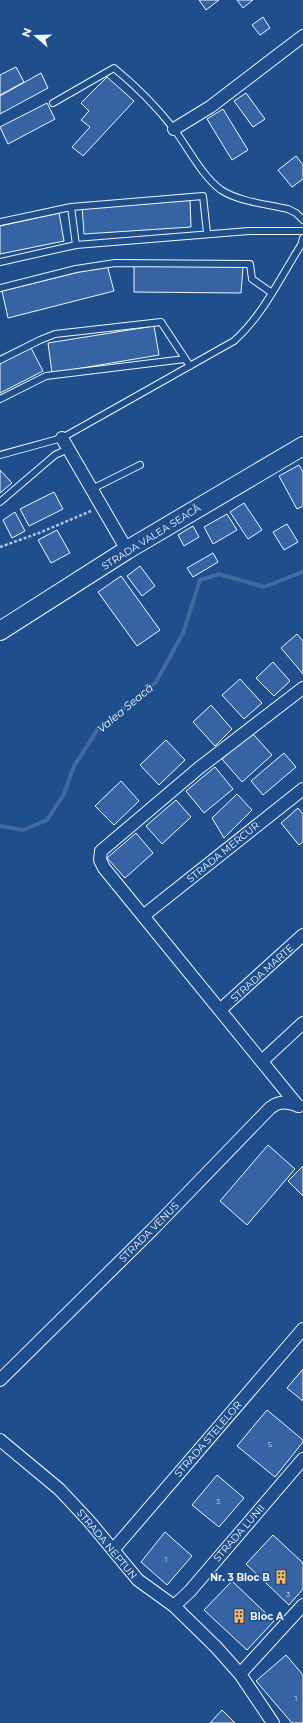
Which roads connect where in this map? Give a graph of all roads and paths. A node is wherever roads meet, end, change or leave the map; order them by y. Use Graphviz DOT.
graph roads {
  1 [pos="303,36"];
  2 [pos="53,103"];
  3 [pos="174,129"];
  4 [pos="71,207"];
  5 [pos="303,220"];
  6 [pos="0,222"];
  7 [pos="303,231"];
  8 [pos="207,233"];
  9 [pos="303,238"];
  10 [pos="76,245"];
  11 [pos="0,262"];
  12 [pos="0,288"];
  13 [pos="272,293"];
  14 [pos="185,359"];
  15 [pos="0,360"];
  16 [pos="190,366"];
  17 [pos="0,399"];
  18 [pos="62,438"];
  19 [pos="303,446"];
  20 [pos="68,449"];
  21 [pos="0,455"];
  22 [pos="140,465"];
  23 [pos="92,489"];
  24 [pos="0,502"];
  25 [pos="102,506"];
  26 [pos="0,547"];
  27 [pos="127,550"];
  28 [pos="0,631"];
  29 [pos="303,688"];
  30 [pos="303,789"];
  31 [pos="143,916"];
  32 [pos="303,936"];
  33 [pos="220,1010"];
  34 [pos="303,1023"];
  35 [pos="262,1061"];
  36 [pos="301,1107"];
  37 [pos="303,1329"];
  38 [pos="0,1380"];
  39 [pos="0,1440"];
  40 [pos="303,1459"];
  41 [pos="113,1550"];
  42 [pos="303,1605"];
  43 [pos="174,1606"];
  44 [pos="240,1674"];
  45 [pos="271,1722"];
  1 -- 3 [label="street"];
  2 -- 3 [label="lane"];
  3 -- 5 [label="lane"];
  4 -- 6 [label="lane"];
  4 -- 8 [label="lane"];
  4 -- 10 [label="lane"];
  7 -- 8 [label="lane"];
  8 -- 10 [label="lane"];
  9 -- 13 [label="lane"];
  10 -- 11 [label="lane"];
  12 -- 13 [label="lane"];
  13 -- 16 [label="lane"];
  14 -- 15 [label="lane"];
  14 -- 16 [label="lane"];
  14 -- 17 [label="lane"];
  16 -- 18 [label="lane"];
  18 -- 20 [label="street"];
  18 -- 21 [label="lane"];
  19 -- 27 [label="main road, STRADA VALEA SEACĂ"];
  20 -- 23 [label="street"];
  20 -- 24 [label="lane"];
  22 -- 23 [label="lane"];
  23 -- 25 [label="street"];
  25 -- 26 [label="path"];
  25 -- 27 [label="street"];
  27 -- 28 [label="main road, STRADA VALEA SEACĂ"];
  29 -- 31 [label="street"];
  30 -- 31 [label="street, STRADA MERCUR"];
  31 -- 33 [label="street"];
  32 -- 33 [label="street, STRADA MARTE"];
  33 -- 35 [label="street"];
  34 -- 35 [label="street"];
  35 -- 36 [label="street"];
  36 -- 38 [label="street, STRADA VENUS"];
  37 -- 41 [label="street, STRADA STELELOR"];
  39 -- 41 [label="street, STRADA NEPTUN"];
  40 -- 43 [label="street, STRADA LUNII"];
  41 -- 43 [label="street, STRADA NEPTUN"];
  42 -- 44 [label="street"];
  43 -- 44 [label="street, STRADA NEPTUN"];
  44 -- 45 [label="street, STRADA NEPTUN"];
}
